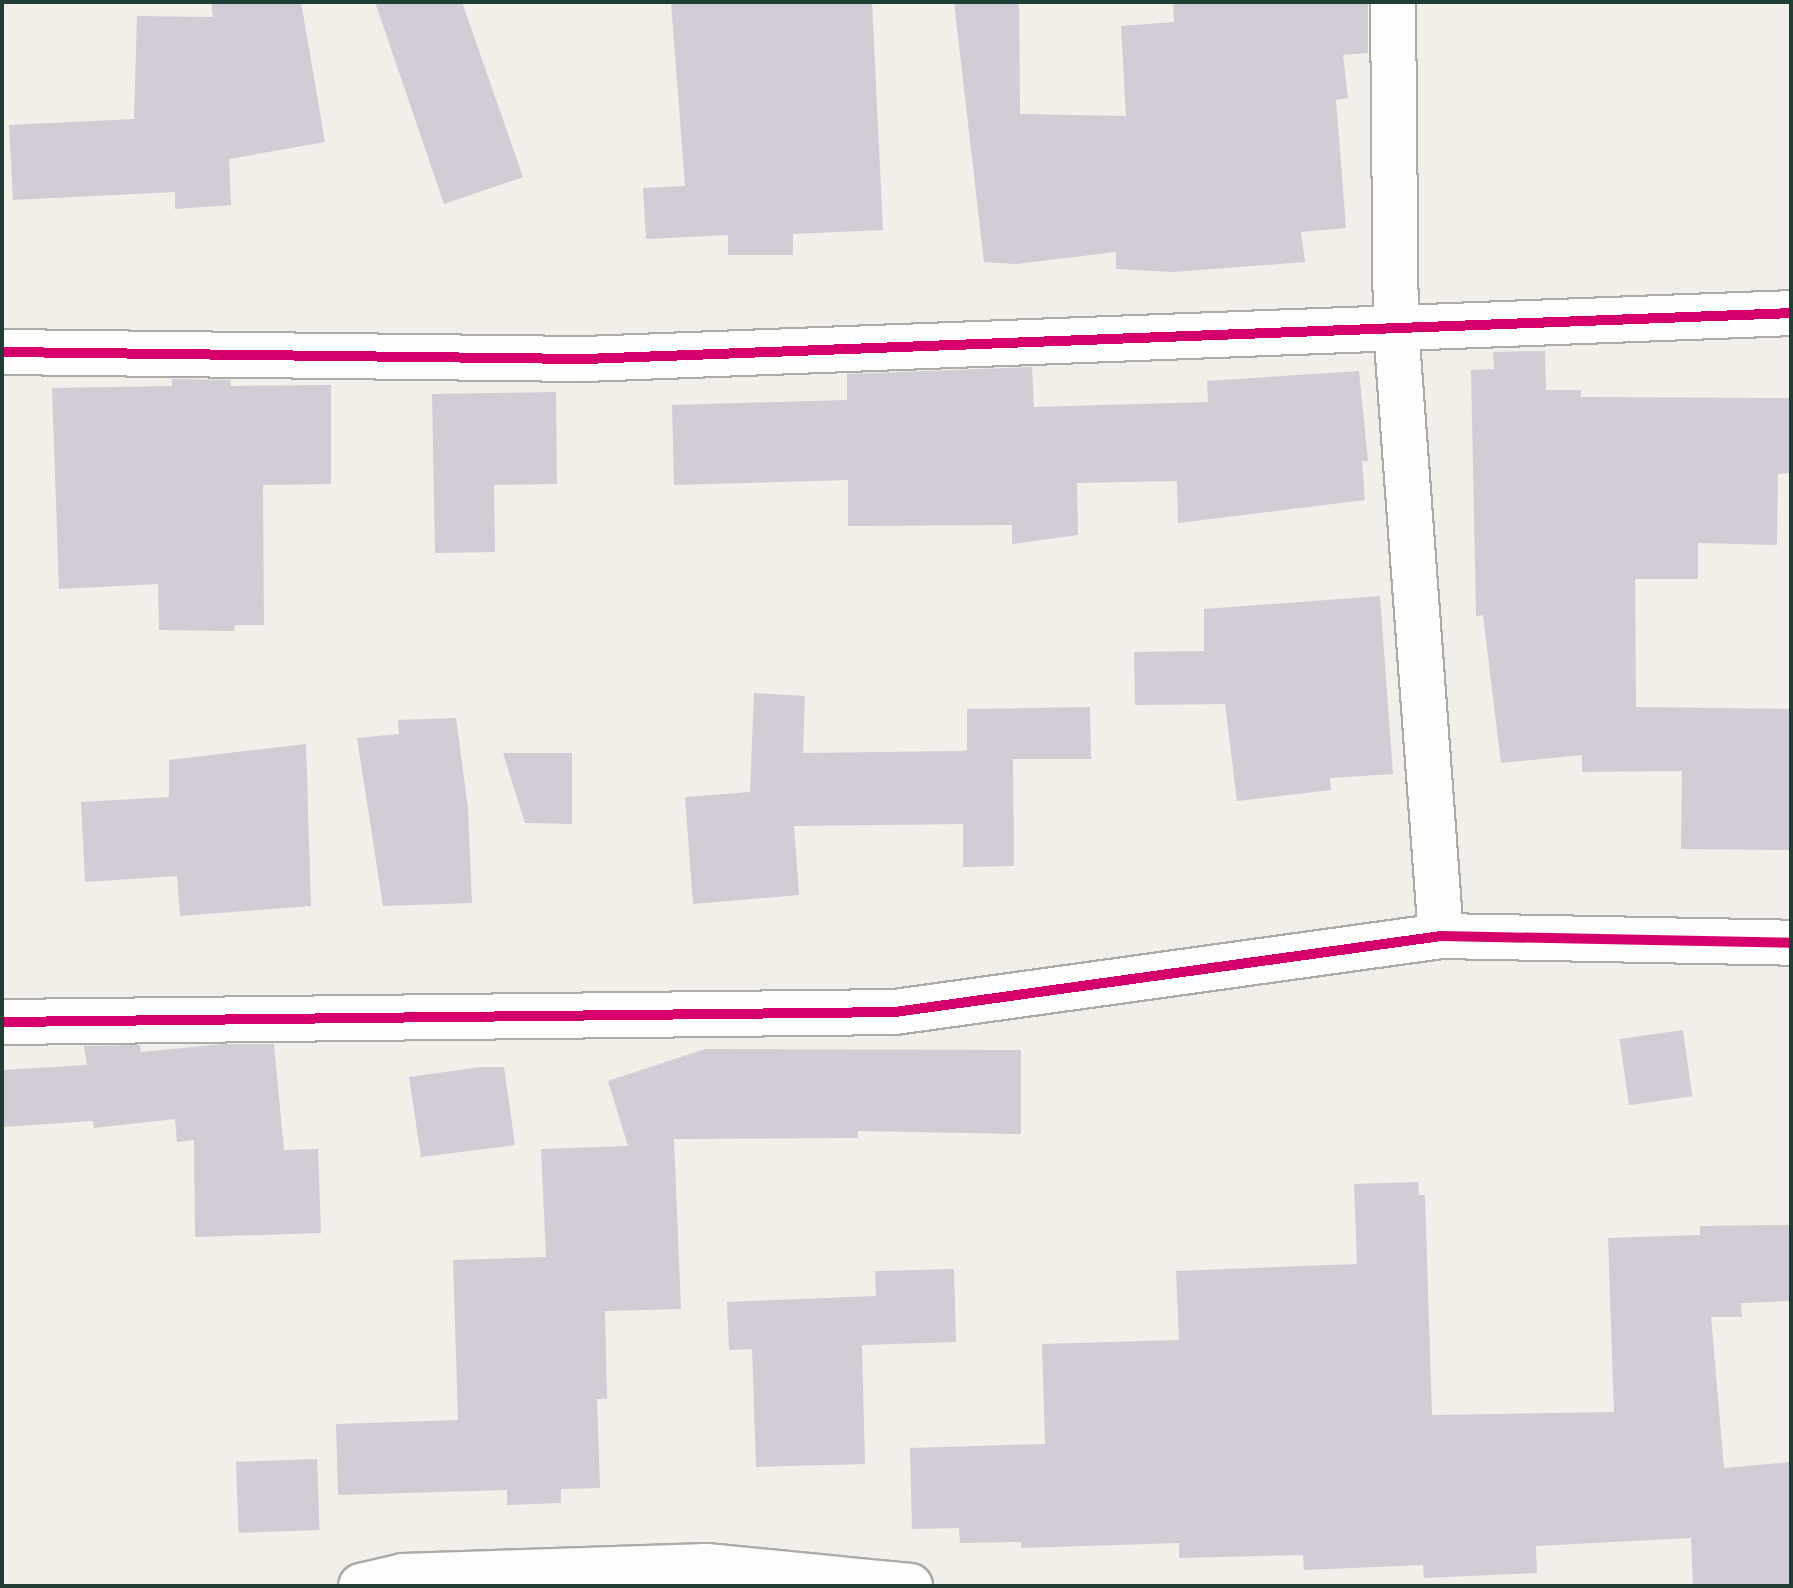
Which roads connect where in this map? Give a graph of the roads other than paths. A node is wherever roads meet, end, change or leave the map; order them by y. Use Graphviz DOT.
graph roads {
  1 [pos="1393,2"];
  2 [pos="1791,313"];
  3 [pos="1396,328"];
  4 [pos="2,352"];
  5 [pos="1441,936"];
  6 [pos="1791,943"];
  7 [pos="2,1022"];
  8 [pos="361,1586"];
  9 [pos="910,1586"];
  1 -- 3 [label="street"];
  2 -- 3 [label="street"];
  3 -- 4 [label="street"];
  3 -- 5 [label="street"];
  5 -- 6 [label="street"];
  5 -- 7 [label="street"];
  8 -- 9 [label="street"];
}
